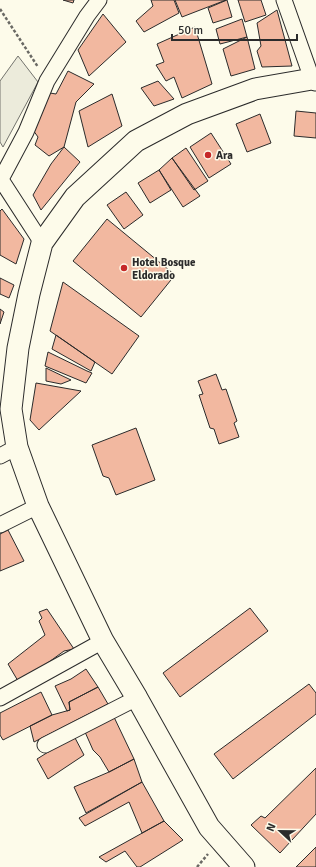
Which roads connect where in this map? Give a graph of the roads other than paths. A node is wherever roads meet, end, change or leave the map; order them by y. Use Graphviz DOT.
graph roads {
  1 [pos="99,0"];
  2 [pos="284,0"];
  3 [pos="314,80"];
  4 [pos="0,179"];
  5 [pos="42,244"];
  6 [pos="5,404"];
  7 [pos="8,452"];
  8 [pos="38,506"];
  9 [pos="0,525"];
  10 [pos="102,641"];
  11 [pos="0,698"];
  12 [pos="137,698"];
  13 [pos="45,746"];
  14 [pos="244,867"];
  1 -- 4 [label="street"];
  2 -- 3 [label="street"];
  3 -- 5 [label="main road"];
  4 -- 5 [label="street"];
  5 -- 6 [label="main road"];
  6 -- 7 [label="main road"];
  7 -- 8 [label="main road"];
  8 -- 9 [label="street"];
  8 -- 10 [label="main road"];
  10 -- 11 [label="street"];
  10 -- 12 [label="main road"];
  12 -- 13 [label="street"];
  12 -- 14 [label="main road"];
}
